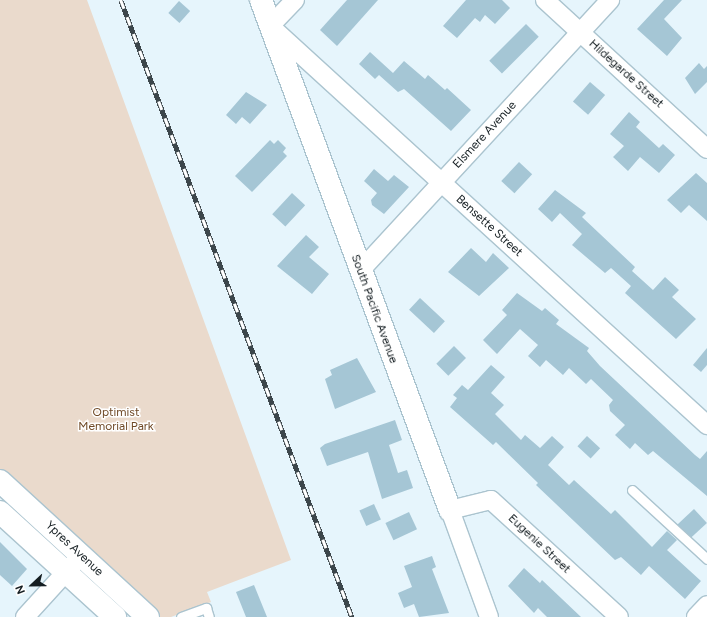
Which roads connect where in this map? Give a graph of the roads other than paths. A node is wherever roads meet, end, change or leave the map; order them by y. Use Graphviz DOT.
graph roads {
  1 [pos="260,0"];
  2 [pos="295,0"];
  3 [pos="545,0"];
  4 [pos="610,0"];
  5 [pos="270,26"];
  6 [pos="580,32"];
  7 [pos="707,149"];
  8 [pos="442,182"];
  9 [pos="360,271"];
  10 [pos="707,425"];
  11 [pos="0,481"];
  12 [pos="632,490"];
  13 [pos="450,510"];
  14 [pos="0,512"];
  15 [pos="81,556"];
  16 [pos="707,559"];
  17 [pos="66,572"];
  18 [pos="707,605"];
  19 [pos="24,617"];
  20 [pos="115,617"];
  21 [pos="148,617"];
  22 [pos="181,617"];
  23 [pos="210,617"];
  24 [pos="489,617"];
  25 [pos="619,617"];
  26 [pos="696,617"];
  1 -- 5 [label="street, South Pacific Avenue"];
  2 -- 5 [label="street"];
  3 -- 6 [label="street, Hildegarde Street"];
  4 -- 6 [label="street, Elsmere Avenue"];
  5 -- 8 [label="street, Bensette Street"];
  5 -- 9 [label="street, South Pacific Avenue"];
  6 -- 7 [label="street, Hildegarde Street"];
  6 -- 8 [label="street, Elsmere Avenue"];
  8 -- 9 [label="street, Elsmere Avenue"];
  8 -- 10 [label="street, Bensette Street"];
  9 -- 13 [label="street, South Pacific Avenue"];
  11 -- 15 [label="street, Ypres Avenue"];
  12 -- 16 [label="lane"];
  13 -- 24 [label="street, South Pacific Avenue"];
  13 -- 25 [label="street, Eugenie Street"];
  14 -- 17 [label="street, Ypres Avenue"];
  15 -- 17 [label="street"];
  15 -- 21 [label="street, Ypres Avenue"];
  17 -- 19 [label="street"];
  17 -- 20 [label="street, Ypres Avenue"];
  18 -- 26 [label="street"];
  22 -- 23 [label="lane"];
}
